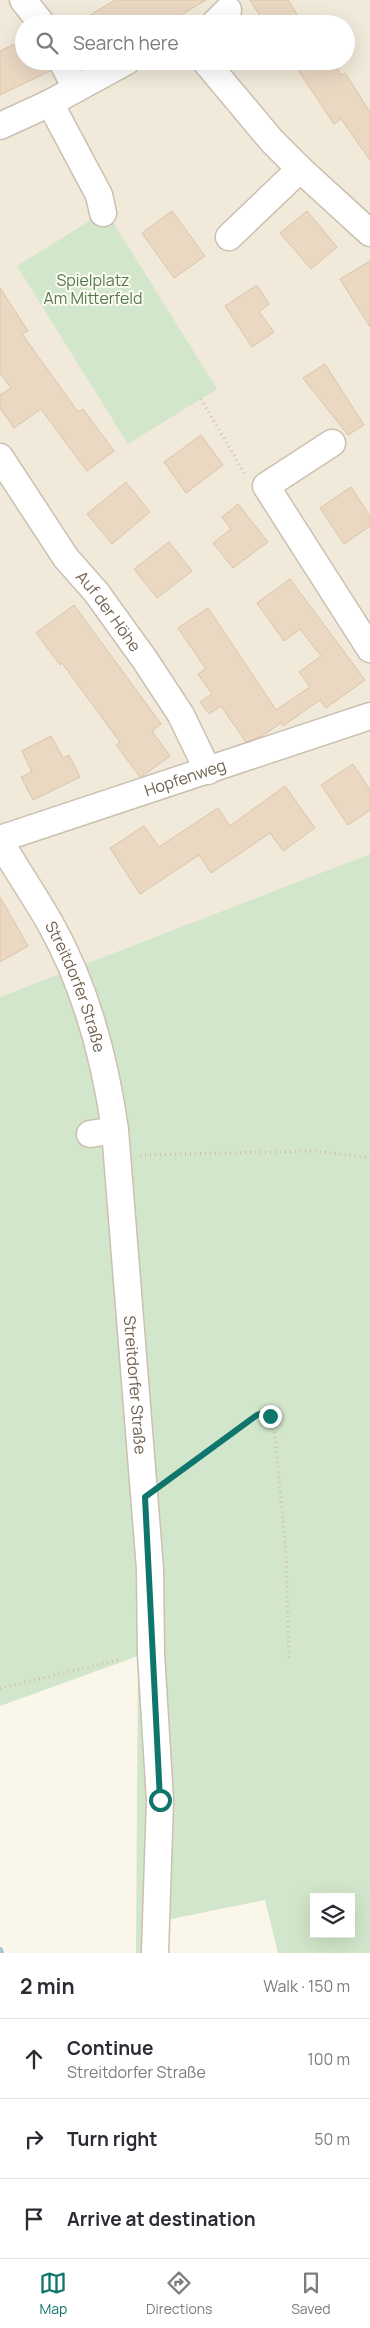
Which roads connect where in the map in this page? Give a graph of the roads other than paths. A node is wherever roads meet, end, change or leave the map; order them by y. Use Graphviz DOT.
graph roads {
  1 [pos="23,0"];
  2 [pos="35,15"];
  3 [pos="66,70"];
  4 [pos="111,70"];
  5 [pos="212,70"];
  6 [pos="76,89"];
  7 [pos="50,103"];
  8 [pos="0,126"];
  9 [pos="300,169"];
  10 [pos="103,213"];
  11 [pos="370,233"];
  12 [pos="229,237"];
  13 [pos="332,443"];
  14 [pos="0,457"];
  15 [pos="370,649"];
  16 [pos="370,716"];
  17 [pos="208,771"];
  18 [pos="0,841"];
  19 [pos="155,1953"];
  1 -- 2 [label="street"];
  3 -- 6 [label="street"];
  4 -- 6 [label="street"];
  5 -- 9 [label="street"];
  6 -- 7 [label="street"];
  7 -- 8 [label="street"];
  7 -- 10 [label="street"];
  9 -- 11 [label="street"];
  9 -- 12 [label="street"];
  13 -- 15 [label="street"];
  14 -- 17 [label="street, Auf der Höhe"];
  16 -- 17 [label="street, Hopfenweg"];
  17 -- 18 [label="street, Hopfenweg"];
  18 -- 19 [label="street, Streitdorfer Straße"];
}
